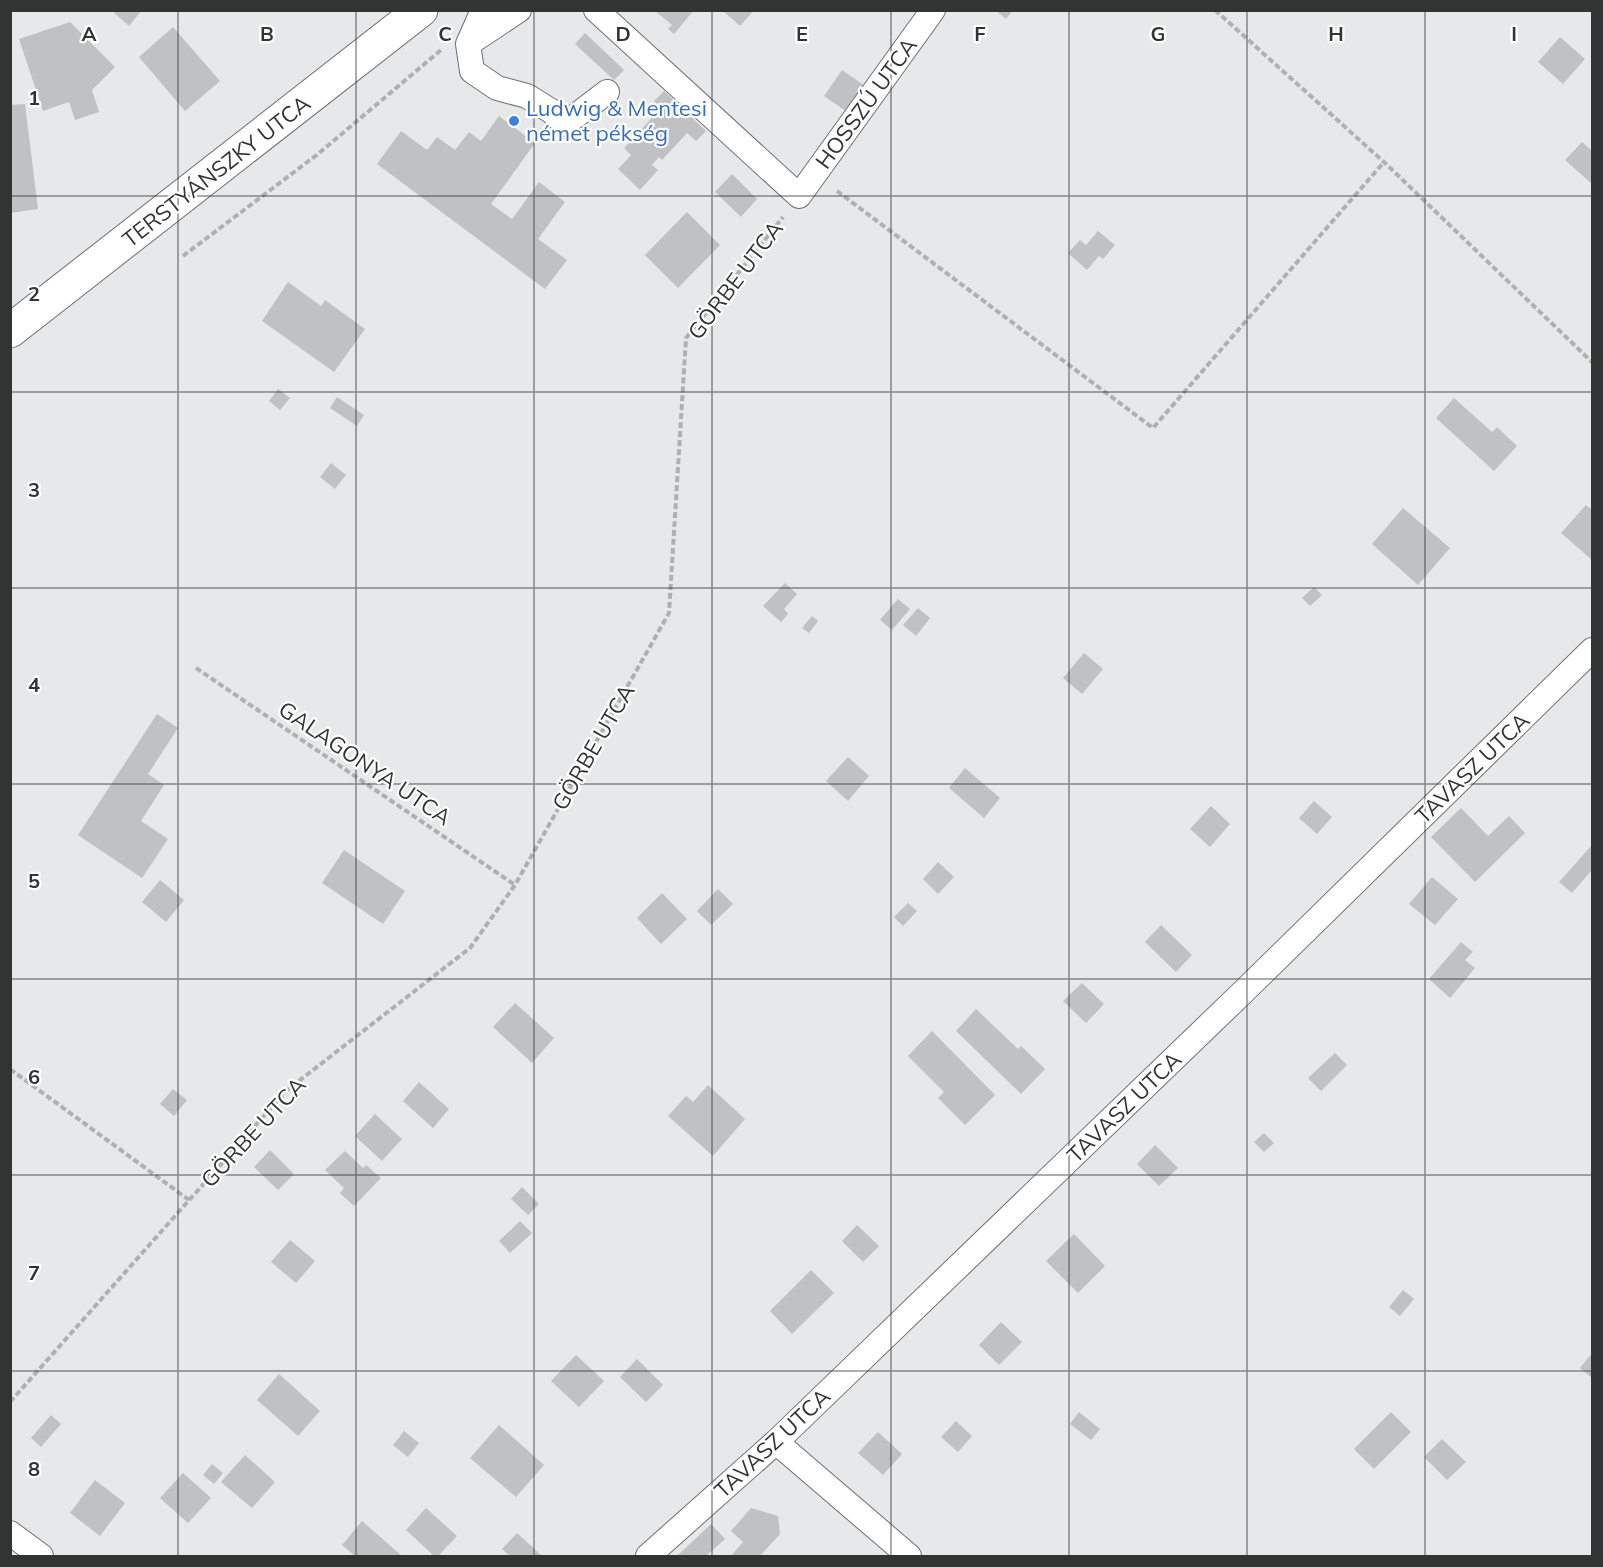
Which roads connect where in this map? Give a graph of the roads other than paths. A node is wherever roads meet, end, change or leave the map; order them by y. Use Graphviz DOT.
graph roads {
  1 [pos="421,10"];
  2 [pos="483,10"];
  3 [pos="519,10"];
  4 [pos="596,10"];
  5 [pos="933,10"];
  6 [pos="468,44"];
  7 [pos="607,92"];
  8 [pos="10,331"];
  9 [pos="1593,650"];
  10 [pos="776,1442"];
  11 [pos="10,1533"];
  12 [pos="40,1557"];
  13 [pos="648,1557"];
  14 [pos="909,1557"];
  1 -- 8 [label="main road, TERSTYÁNSZKY UTCA"];
  2 -- 6 [label="street"];
  3 -- 6 [label="street"];
  4 -- 5 [label="street, HOSSZÚ UTCA"];
  6 -- 7 [label="street"];
  9 -- 10 [label="street, TAVASZ UTCA"];
  10 -- 13 [label="street, TAVASZ UTCA"];
  10 -- 14 [label="street"];
  11 -- 12 [label="street"];
}
